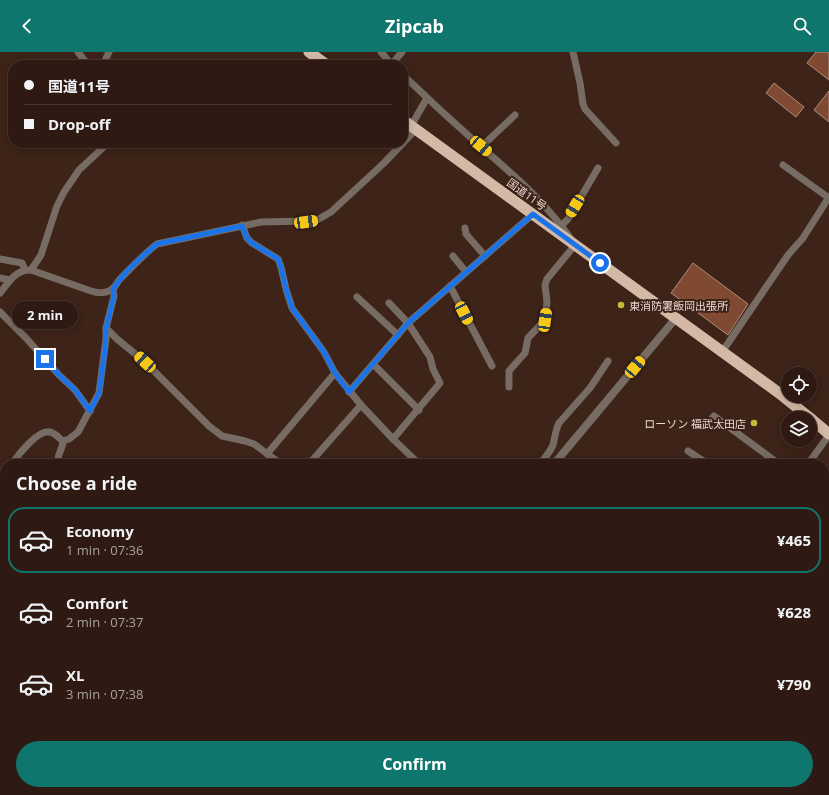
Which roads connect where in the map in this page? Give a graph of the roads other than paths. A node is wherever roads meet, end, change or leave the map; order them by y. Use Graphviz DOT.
graph roads {
  1 [pos="78,52"];
  2 [pos="309,52"];
  3 [pos="381,52"];
  4 [pos="402,52"];
  5 [pos="573,52"];
  6 [pos="84,60"];
  7 [pos="320,60"];
  8 [pos="388,60"];
  9 [pos="396,60"];
  10 [pos="408,80"];
  11 [pos="427,98"];
  12 [pos="514,115"];
  13 [pos="410,125"];
  14 [pos="616,143"];
  15 [pos="481,146"];
  16 [pos="103,148"];
  17 [pos="398,148"];
  18 [pos="783,165"];
  19 [pos="598,168"];
  20 [pos="829,198"];
  21 [pos="533,214"];
  22 [pos="562,225"];
  23 [pos="242,226"];
  24 [pos="465,228"];
  25 [pos="575,245"];
  26 [pos="453,256"];
  27 [pos="484,256"];
  28 [pos="0,259"];
  29 [pos="28,270"];
  30 [pos="466,272"];
  31 [pos="0,278"];
  32 [pos="10,280"];
  33 [pos="450,286"];
  34 [pos="113,289"];
  35 [pos="0,293"];
  36 [pos="357,297"];
  37 [pos="390,303"];
  38 [pos="0,312"];
  39 [pos="676,318"];
  40 [pos="408,323"];
  41 [pos="106,328"];
  42 [pos="398,335"];
  43 [pos="722,352"];
  44 [pos="608,361"];
  45 [pos="373,364"];
  46 [pos="492,366"];
  47 [pos="335,373"];
  48 [pos="509,387"];
  49 [pos="349,392"];
  50 [pos="361,405"];
  51 [pos="419,410"];
  52 [pos="90,411"];
  53 [pos="801,411"];
  54 [pos="710,422"];
  55 [pos="817,424"];
  56 [pos="829,435"];
  57 [pos="393,439"];
  58 [pos="64,441"];
  59 [pos="688,451"];
  60 [pos="267,454"];
  61 [pos="16,459"];
  62 [pos="57,459"];
  63 [pos="274,459"];
  64 [pos="313,459"];
  65 [pos="414,459"];
  66 [pos="544,459"];
  67 [pos="558,459"];
  68 [pos="700,459"];
  69 [pos="772,459"];
  70 [pos="812,459"];
  1 -- 6 [label="street"];
  2 -- 7 [label="highway"];
  3 -- 8 [label="street"];
  4 -- 9 [label="street"];
  5 -- 14 [label="street"];
  10 -- 11 [label="street"];
  11 -- 13 [label="street"];
  11 -- 15 [label="street"];
  12 -- 15 [label="street"];
  13 -- 21 [label="highway, 国道11号"];
  15 -- 22 [label="street"];
  16 -- 29 [label="street"];
  17 -- 23 [label="street"];
  18 -- 20 [label="street"];
  19 -- 22 [label="street"];
  20 -- 43 [label="street"];
  21 -- 25 [label="highway, 国道11号"];
  21 -- 27 [label="street"];
  22 -- 25 [label="street"];
  23 -- 34 [label="street"];
  23 -- 47 [label="street"];
  24 -- 27 [label="street"];
  25 -- 39 [label="highway, 国道11号"];
  25 -- 48 [label="street"];
  26 -- 30 [label="street"];
  27 -- 30 [label="street"];
  28 -- 29 [label="street"];
  29 -- 32 [label="street"];
  29 -- 34 [label="street"];
  30 -- 33 [label="street"];
  31 -- 32 [label="street"];
  32 -- 35 [label="street"];
  33 -- 40 [label="street"];
  33 -- 46 [label="street"];
  34 -- 41 [label="street"];
  36 -- 42 [label="street"];
  37 -- 40 [label="street"];
  38 -- 52 [label="street"];
  39 -- 43 [label="highway, 国道11号"];
  39 -- 67 [label="street"];
  40 -- 42 [label="street"];
  40 -- 51 [label="street"];
  41 -- 52 [label="street"];
  41 -- 60 [label="street"];
  42 -- 45 [label="street"];
  43 -- 53 [label="highway, 国道11号"];
  44 -- 66 [label="street"];
  45 -- 49 [label="street"];
  45 -- 51 [label="street"];
  47 -- 49 [label="street"];
  47 -- 60 [label="street"];
  49 -- 50 [label="street"];
  50 -- 57 [label="street"];
  50 -- 64 [label="street"];
  51 -- 57 [label="street"];
  52 -- 58 [label="street"];
  54 -- 69 [label="street"];
  55 -- 56 [label="highway, 国道11号"];
  56 -- 70 [label="street"];
  57 -- 65 [label="street"];
  58 -- 61 [label="street"];
  58 -- 62 [label="street"];
  59 -- 68 [label="street"];
  60 -- 63 [label="street"];
}
